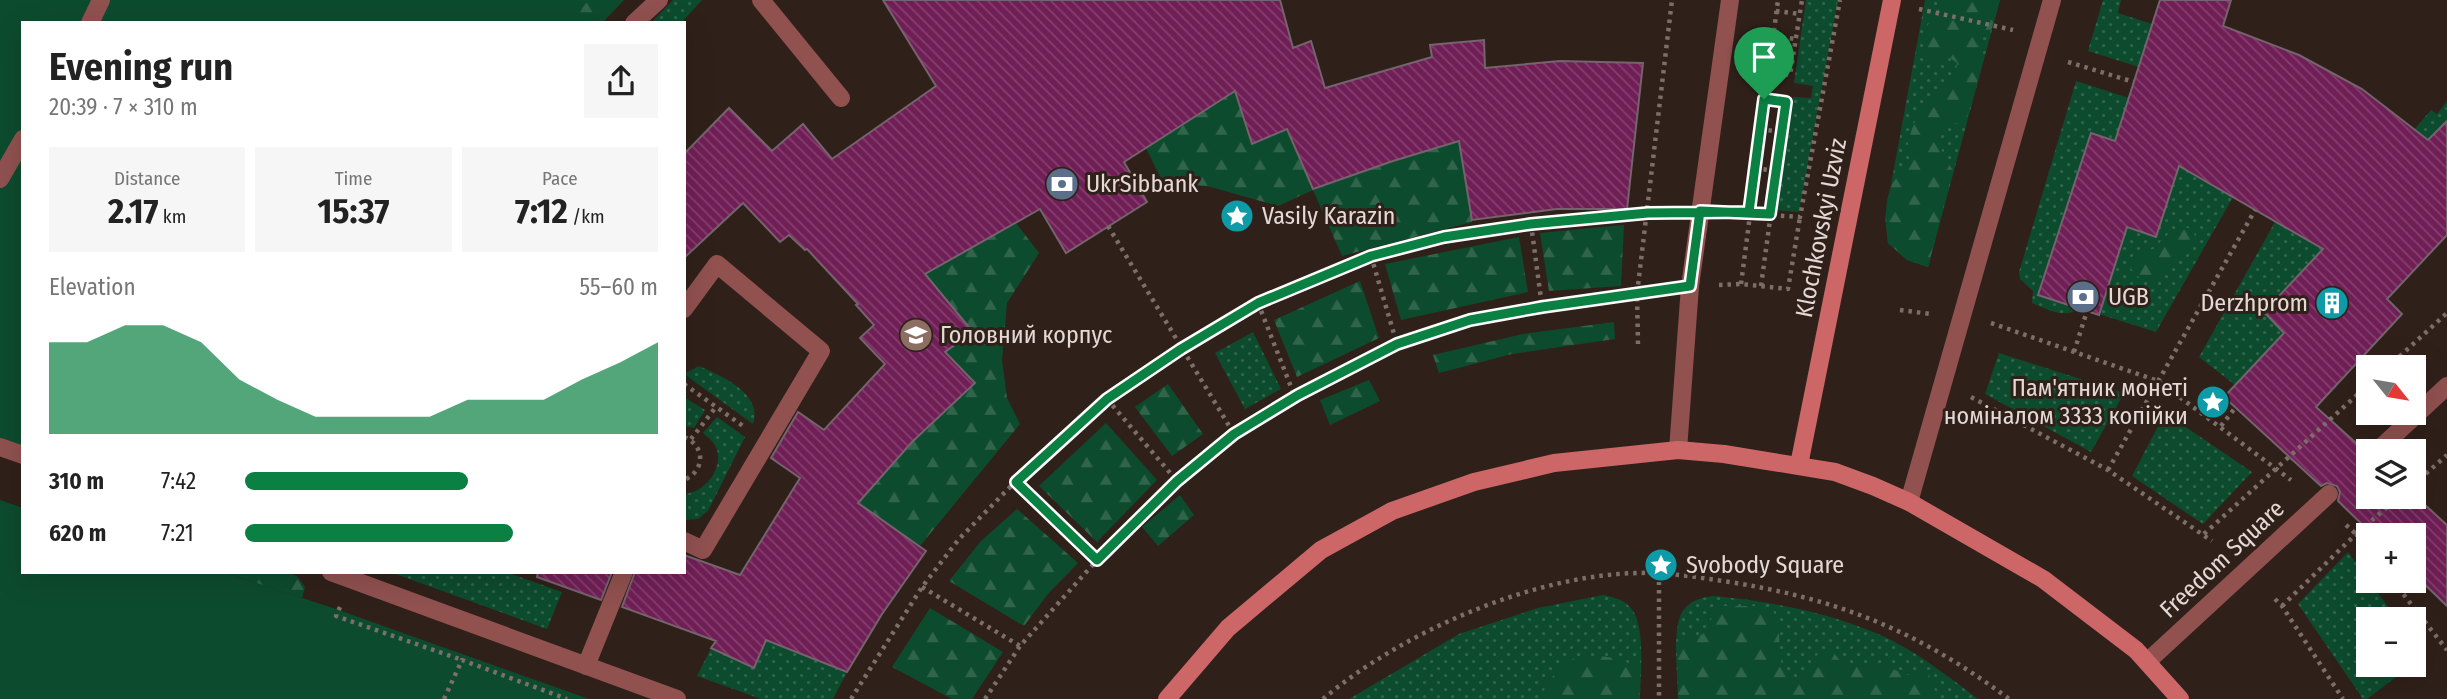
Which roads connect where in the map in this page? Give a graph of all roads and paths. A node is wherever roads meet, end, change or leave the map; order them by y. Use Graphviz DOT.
graph roads {
  1 [pos="101,0"];
  2 [pos="659,0"];
  3 [pos="761,0"];
  4 [pos="1672,0"];
  5 [pos="1730,0"];
  6 [pos="1778,0"];
  7 [pos="1802,0"];
  8 [pos="1840,0"];
  9 [pos="1892,0"];
  10 [pos="2052,0"];
  11 [pos="1923,10"];
  12 [pos="1776,11"];
  13 [pos="1800,14"];
  14 [pos="90,21"];
  15 [pos="636,21"];
  16 [pos="1993,24"];
  17 [pos="1773,36"];
  18 [pos="1795,39"];
  19 [pos="2068,62"];
  20 [pos="1768,72"];
  21 [pos="2134,82"];
  22 [pos="841,98"];
  23 [pos="1764,99"];
  24 [pos="1760,129"];
  25 [pos="1782,132"];
  26 [pos="21,142"];
  27 [pos="1755,168"];
  28 [pos="1776,171"];
  29 [pos="0,179"];
  30 [pos="2255,210"];
  31 [pos="1700,211"];
  32 [pos="1749,212"];
  33 [pos="1648,213"];
  34 [pos="1770,214"];
  35 [pos="1800,217"];
  36 [pos="1531,224"];
  37 [pos="1108,226"];
  38 [pos="1371,256"];
  39 [pos="1690,286"];
  40 [pos="1761,286"];
  41 [pos="1637,294"];
  42 [pos="1258,303"];
  43 [pos="686,306"];
  44 [pos="1542,307"];
  45 [pos="2087,311"];
  46 [pos="2447,313"];
  47 [pos="1992,324"];
  48 [pos="1397,344"];
  49 [pos="1638,344"];
  50 [pos="1181,349"];
  51 [pos="2074,352"];
  52 [pos="2401,355"];
  53 [pos="2158,381"];
  54 [pos="686,385"];
  55 [pos="2447,386"];
  56 [pos="2356,396"];
  57 [pos="1295,397"];
  58 [pos="1971,397"];
  59 [pos="1107,399"];
  60 [pos="717,407"];
  61 [pos="2235,408"];
  62 [pos="2220,426"];
  63 [pos="1234,434"];
  64 [pos="686,437"];
  65 [pos="691,439"];
  66 [pos="2390,439"];
  67 [pos="767,443"];
  68 [pos="0,447"];
  69 [pos="1678,450"];
  70 [pos="21,454"];
  71 [pos="2447,456"];
  72 [pos="1799,466"];
  73 [pos="2276,468"];
  74 [pos="2108,470"];
  75 [pos="2426,474"];
  76 [pos="686,479"];
  77 [pos="2291,480"];
  78 [pos="1177,481"];
  79 [pos="1016,482"];
  80 [pos="2329,494"];
  81 [pos="1909,502"];
  82 [pos="2385,509"];
  83 [pos="2369,523"];
  84 [pos="2346,525"];
  85 [pos="2204,534"];
  86 [pos="2356,534"];
  87 [pos="2212,541"];
  88 [pos="686,542"];
  89 [pos="1659,556"];
  90 [pos="1097,560"];
  91 [pos="336,574"];
  92 [pos="623,574"];
  93 [pos="1659,574"];
  94 [pos="352,580"];
  95 [pos="922,587"];
  96 [pos="2402,593"];
  97 [pos="2275,599"];
  98 [pos="2282,606"];
  99 [pos="1020,646"];
  100 [pos="2447,650"];
  101 [pos="462,660"];
  102 [pos="2148,661"];
  103 [pos="586,666"];
  104 [pos="444,699"];
  105 [pos="567,699"];
  106 [pos="677,699"];
  107 [pos="851,699"];
  108 [pos="985,699"];
  109 [pos="1167,699"];
  110 [pos="1322,699"];
  111 [pos="1659,699"];
  112 [pos="2009,699"];
  113 [pos="2180,699"];
  114 [pos="2343,699"];
  1 -- 14 [label="lane"];
  2 -- 15 [label="lane"];
  3 -- 22 [label="lane"];
  4 -- 33 [label="path"];
  5 -- 31 [label="lane"];
  6 -- 12 [label="path"];
  7 -- 13 [label="path"];
  8 -- 35 [label="path"];
  9 -- 72 [label="main road, Klochkovskyi Uzviz"];
  10 -- 81 [label="lane"];
  11 -- 16 [label="path"];
  12 -- 13 [label="path"];
  12 -- 17 [label="path"];
  13 -- 18 [label="path"];
  17 -- 18 [label="path"];
  17 -- 20 [label="path"];
  18 -- 20 [label="path"];
  19 -- 21 [label="path"];
  20 -- 23 [label="path"];
  23 -- 24 [label="path"];
  23 -- 25 [label="path"];
  24 -- 25 [label="path"];
  24 -- 27 [label="path"];
  25 -- 28 [label="path"];
  26 -- 29 [label="lane"];
  27 -- 28 [label="path"];
  27 -- 32 [label="path"];
  28 -- 34 [label="path"];
  30 -- 53 [label="path"];
  31 -- 32 [label="path"];
  31 -- 33 [label="path"];
  31 -- 39 [label="lane"];
  32 -- 34 [label="path"];
  32 -- 40 [label="path"];
  33 -- 36 [label="path"];
  33 -- 41 [label="path"];
  34 -- 35 [label="path"];
  34 -- 40 [label="path"];
  35 -- 40 [label="path"];
  36 -- 38 [label="path"];
  36 -- 44 [label="path"];
  37 -- 50 [label="path"];
  38 -- 42 [label="path"];
  38 -- 48 [label="path"];
  39 -- 41 [label="path"];
  39 -- 69 [label="lane"];
  41 -- 44 [label="path"];
  41 -- 49 [label="path"];
  42 -- 50 [label="path"];
  42 -- 57 [label="path"];
  43 -- 67 [label="lane"];
  44 -- 48 [label="path"];
  45 -- 51 [label="path"];
  46 -- 52 [label="path"];
  47 -- 51 [label="path"];
  48 -- 57 [label="path"];
  50 -- 59 [label="path"];
  50 -- 63 [label="path"];
  51 -- 53 [label="path"];
  53 -- 62 [label="path"];
  53 -- 74 [label="path"];
  54 -- 60 [label="path"];
  55 -- 66 [label="lane"];
  56 -- 73 [label="path"];
  57 -- 63 [label="path"];
  58 -- 74 [label="path"];
  59 -- 78 [label="path"];
  59 -- 79 [label="path"];
  60 -- 65 [label="path"];
  60 -- 67 [label="path"];
  61 -- 62 [label="path"];
  62 -- 73 [label="path"];
  63 -- 78 [label="path"];
  64 -- 65 [label="path"];
  65 -- 76 [label="path"];
  67 -- 88 [label="lane"];
  68 -- 70 [label="lane"];
  69 -- 72 [label="main road"];
  69 -- 109 [label="main road"];
  71 -- 75 [label="path"];
  72 -- 81 [label="main road"];
  73 -- 77 [label="path"];
  73 -- 85 [label="path"];
  74 -- 85 [label="path"];
  78 -- 90 [label="path"];
  79 -- 90 [label="path"];
  79 -- 95 [label="path"];
  80 -- 102 [label="lane, Freedom Square"];
  81 -- 102 [label="main road"];
  82 -- 83 [label="path"];
  84 -- 86 [label="path"];
  85 -- 87 [label="path"];
  86 -- 98 [label="path"];
  89 -- 93 [label="path"];
  90 -- 99 [label="path"];
  91 -- 94 [label="lane"];
  92 -- 103 [label="lane"];
  93 -- 110 [label="path"];
  93 -- 111 [label="path"];
  93 -- 112 [label="path"];
  94 -- 101 [label="path"];
  94 -- 103 [label="lane"];
  95 -- 99 [label="path"];
  95 -- 107 [label="path"];
  96 -- 100 [label="path"];
  97 -- 98 [label="path"];
  98 -- 114 [label="path"];
  99 -- 108 [label="path"];
  101 -- 104 [label="path"];
  101 -- 105 [label="path"];
  102 -- 113 [label="main road"];
  103 -- 106 [label="lane"];
}
